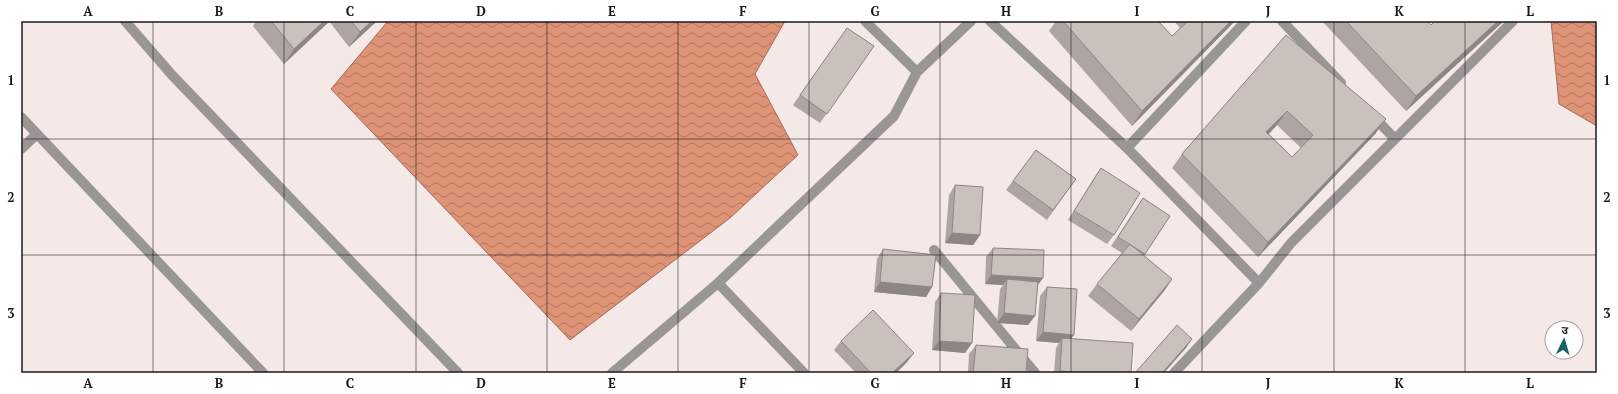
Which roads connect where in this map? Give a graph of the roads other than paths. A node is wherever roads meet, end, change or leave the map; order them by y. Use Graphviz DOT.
graph roads {
  1 [pos="125,21"];
  2 [pos="865,21"];
  3 [pos="971,21"];
  4 [pos="990,21"];
  5 [pos="1246,21"];
  6 [pos="1282,21"];
  7 [pos="1513,21"];
  8 [pos="917,72"];
  9 [pos="1346,88"];
  10 [pos="1367,110"];
  11 [pos="21,116"];
  12 [pos="37,134"];
  13 [pos="1394,138"];
  14 [pos="1127,148"];
  15 [pos="21,149"];
  16 [pos="934,250"];
  17 [pos="718,283"];
  18 [pos="1259,283"];
  19 [pos="263,373"];
  20 [pos="458,373"];
  21 [pos="612,373"];
  22 [pos="804,373"];
  23 [pos="1035,373"];
  24 [pos="1174,373"];
  1 -- 20 [label="street"];
  2 -- 8 [label="street"];
  3 -- 8 [label="street"];
  4 -- 14 [label="street"];
  5 -- 14 [label="street"];
  6 -- 9 [label="street"];
  7 -- 13 [label="street"];
  8 -- 17 [label="street"];
  10 -- 13 [label="street"];
  11 -- 12 [label="street"];
  12 -- 15 [label="street"];
  12 -- 19 [label="street"];
  13 -- 18 [label="street"];
  14 -- 18 [label="street"];
  16 -- 23 [label="street"];
  17 -- 21 [label="street"];
  17 -- 22 [label="street"];
  18 -- 24 [label="street"];
}
